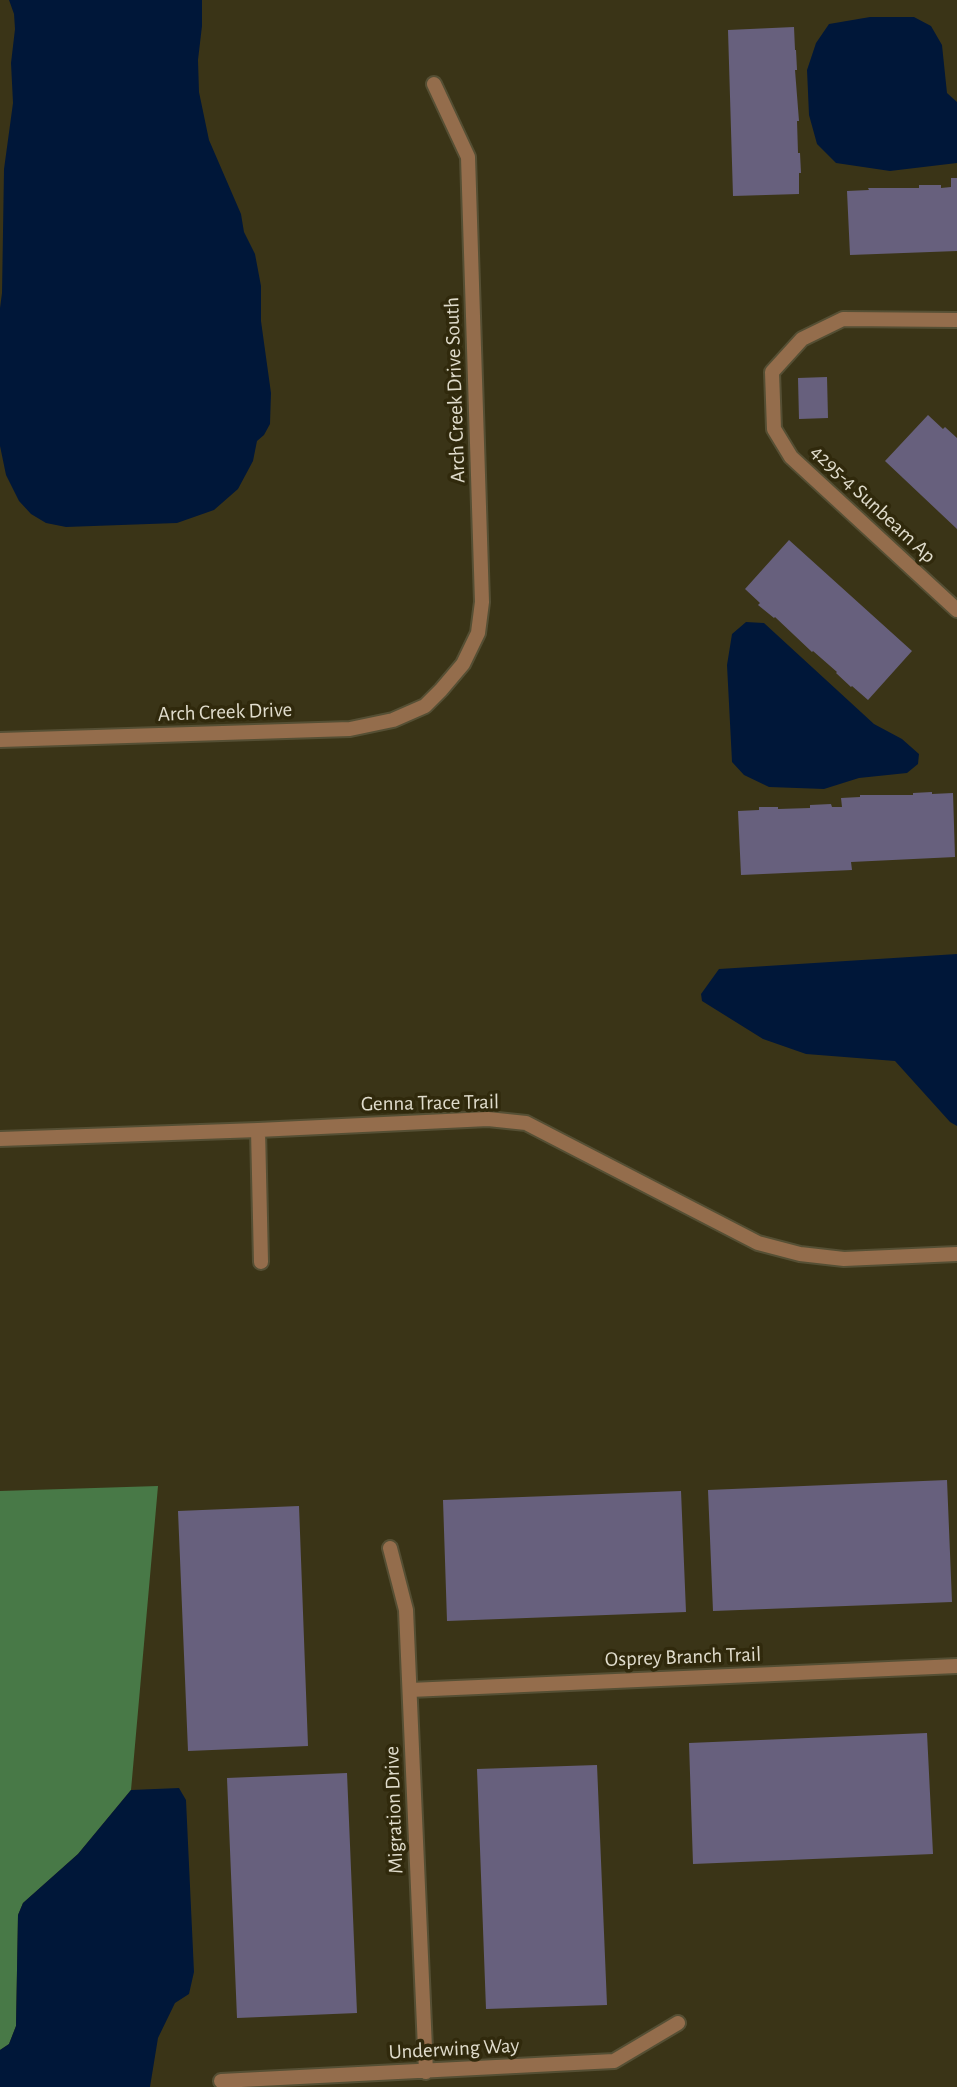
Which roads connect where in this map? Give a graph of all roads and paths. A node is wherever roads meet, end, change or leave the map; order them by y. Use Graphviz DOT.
graph roads {
  1 [pos="434,83"];
  2 [pos="957,320"];
  3 [pos="957,610"];
  4 [pos="441,690"];
  5 [pos="0,740"];
  6 [pos="258,1130"];
  7 [pos="0,1139"];
  8 [pos="957,1254"];
  9 [pos="261,1262"];
  10 [pos="390,1548"];
  11 [pos="957,1666"];
  12 [pos="410,1690"];
  13 [pos="678,2023"];
  14 [pos="426,2072"];
  15 [pos="221,2081"];
  1 -- 4 [label="street, Arch Creek Drive South"];
  2 -- 3 [label="street, 4295-4 Sunbeam Ap"];
  4 -- 5 [label="street, Arch Creek Drive"];
  6 -- 7 [label="street, Genna Trace Trail"];
  6 -- 8 [label="street, Genna Trace Trail"];
  6 -- 9 [label="street"];
  10 -- 12 [label="street, Migration Drive"];
  11 -- 12 [label="street, Osprey Branch Trail"];
  12 -- 14 [label="street, Migration Drive"];
  13 -- 14 [label="street, Underwing Way"];
  14 -- 15 [label="street, Underwing Way"];
}
